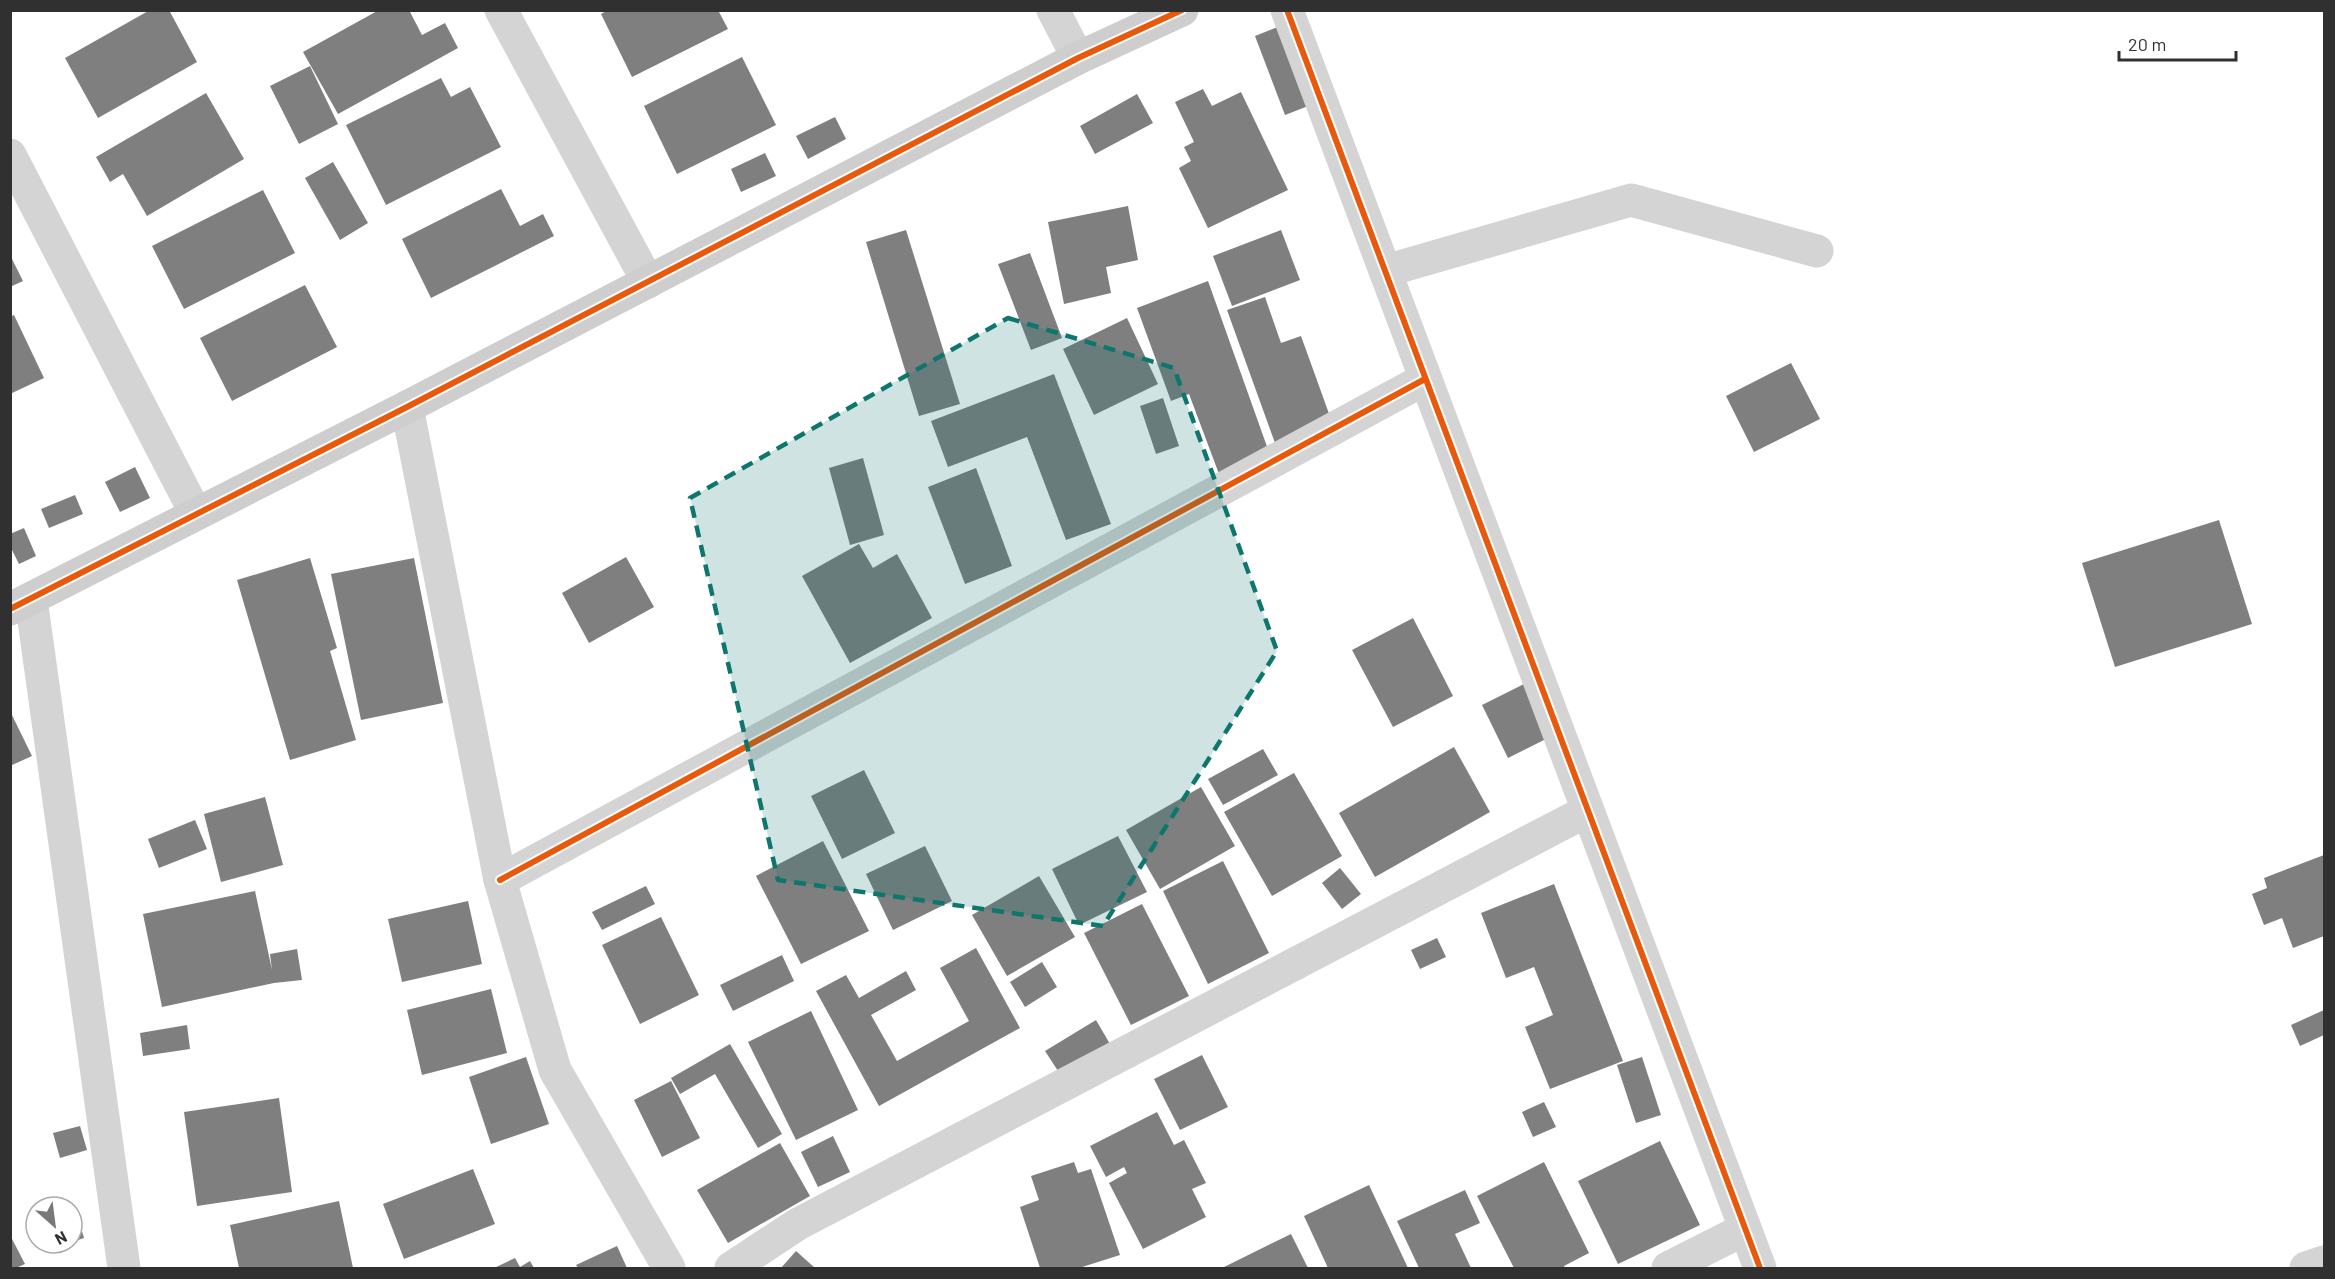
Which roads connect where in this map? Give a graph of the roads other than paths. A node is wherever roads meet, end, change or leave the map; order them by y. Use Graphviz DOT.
graph roads {
  1 [pos="501,10"];
  2 [pos="1053,10"];
  3 [pos="1182,10"];
  4 [pos="1287,10"];
  5 [pos="1078,58"];
  6 [pos="10,155"];
  7 [pos="1817,251"];
  8 [pos="1385,271"];
  9 [pos="648,282"];
  10 [pos="1425,379"];
  11 [pos="407,407"];
  12 [pos="196,514"];
  13 [pos="21,604"];
  14 [pos="1587,812"];
  15 [pos="500,880"];
  16 [pos="1745,1229"];
  17 [pos="2325,1262"];
  18 [pos="124,1269"];
  19 [pos="669,1269"];
  20 [pos="731,1269"];
  21 [pos="1668,1269"];
  22 [pos="1760,1269"];
  23 [pos="2306,1269"];
  1 -- 9 [label="street"];
  2 -- 5 [label="street"];
  3 -- 5 [label="street"];
  4 -- 8 [label="street"];
  5 -- 9 [label="street"];
  6 -- 12 [label="street"];
  7 -- 8 [label="street"];
  8 -- 10 [label="street"];
  9 -- 11 [label="street"];
  10 -- 14 [label="street"];
  10 -- 15 [label="street"];
  11 -- 12 [label="street"];
  11 -- 15 [label="street"];
  12 -- 13 [label="street"];
  13 -- 18 [label="street"];
  14 -- 16 [label="street"];
  14 -- 20 [label="street"];
  15 -- 19 [label="street"];
  16 -- 21 [label="street"];
  16 -- 22 [label="street"];
  17 -- 23 [label="street"];
}
